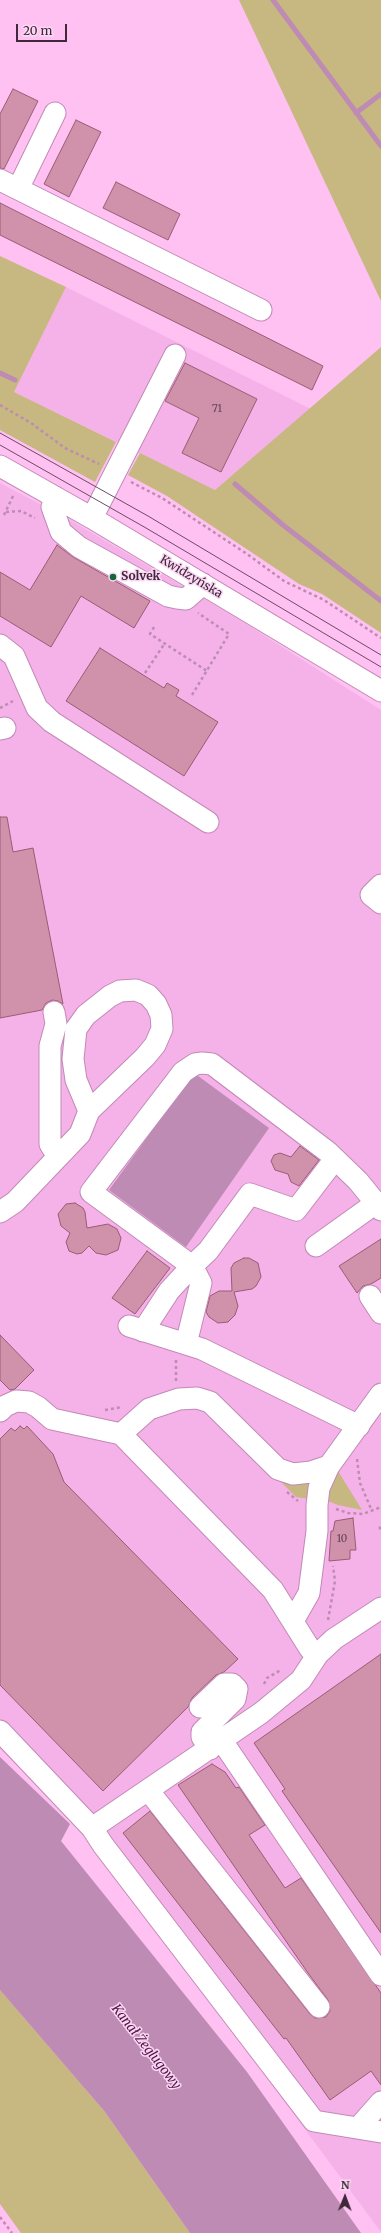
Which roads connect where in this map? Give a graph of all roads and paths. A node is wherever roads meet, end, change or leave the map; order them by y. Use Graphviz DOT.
graph roads {
  1 [pos="55,113"];
  2 [pos="9,184"];
  3 [pos="261,310"];
  4 [pos="175,355"];
  5 [pos="0,405"];
  6 [pos="0,466"];
  7 [pos="116,473"];
  8 [pos="18,488"];
  9 [pos="55,497"];
  10 [pos="6,512"];
  11 [pos="4,516"];
  12 [pos="92,518"];
  13 [pos="57,523"];
  14 [pos="203,584"];
  15 [pos="186,599"];
  16 [pos="154,628"];
  17 [pos="381,638"];
  18 [pos="165,643"];
  19 [pos="0,645"];
  20 [pos="207,671"];
  21 [pos="145,673"];
  22 [pos="381,691"];
  23 [pos="192,696"];
  24 [pos="208,822"];
  25 [pos="381,885"];
  26 [pos="381,903"];
  27 [pos="54,1012"];
  28 [pos="89,1111"];
  29 [pos="58,1156"];
  30 [pos="335,1159"];
  31 [pos="378,1207"];
  32 [pos="0,1212"];
  33 [pos="316,1246"];
  34 [pos="192,1266"];
  35 [pos="370,1296"];
  36 [pos="381,1313"];
  37 [pos="186,1344"];
  38 [pos="381,1394"];
  39 [pos="128,1405"];
  40 [pos="102,1410"];
  41 [pos="0,1411"];
  42 [pos="359,1426"];
  43 [pos="121,1434"];
  44 [pos="356,1454"];
  45 [pos="329,1466"];
  46 [pos="381,1507"];
  47 [pos="330,1508"];
  48 [pos="372,1511"];
  49 [pos="332,1562"];
  50 [pos="381,1608"];
  51 [pos="293,1621"];
  52 [pos="327,1627"];
  53 [pos="318,1654"];
  54 [pos="200,1707"];
  55 [pos="0,1731"];
  56 [pos="216,1745"];
  57 [pos="148,1790"];
  58 [pos="92,1828"];
  59 [pos="381,1975"];
  60 [pos="319,2007"];
  61 [pos="381,2102"];
  62 [pos="358,2128"];
  63 [pos="381,2132"];
  64 [pos="0,2218"];
  65 [pos="12,2233"];
  1 -- 2 [label="street"];
  2 -- 3 [label="street"];
  4 -- 7 [label="street"];
  5 -- 7 [label="path"];
  6 -- 9 [label="street, Kwidzyńska"];
  7 -- 12 [label="street"];
  7 -- 17 [label="path"];
  8 -- 10 [label="path"];
  9 -- 12 [label="street, Kwidzyńska"];
  9 -- 13 [label="street"];
  10 -- 11 [label="path"];
  10 -- 13 [label="path"];
  12 -- 14 [label="street, Kwidzyńska"];
  13 -- 15 [label="street"];
  14 -- 15 [label="street"];
  14 -- 22 [label="street, Kwidzyńska"];
  15 -- 20 [label="path"];
  16 -- 18 [label="path"];
  18 -- 20 [label="path"];
  18 -- 21 [label="path"];
  19 -- 24 [label="street"];
  20 -- 23 [label="path"];
  25 -- 26 [label="street"];
  27 -- 29 [label="street"];
  28 -- 28 [label="street"];
  28 -- 29 [label="street"];
  29 -- 32 [label="street"];
  30 -- 31 [label="street"];
  30 -- 34 [label="street"];
  30 -- 34 [label="street"];
  31 -- 33 [label="street"];
  34 -- 37 [label="street"];
  34 -- 37 [label="street"];
  35 -- 36 [label="street"];
  37 -- 42 [label="street"];
  38 -- 42 [label="street"];
  39 -- 40 [label="path"];
  41 -- 43 [label="street"];
  42 -- 45 [label="street"];
  43 -- 45 [label="street"];
  43 -- 51 [label="street"];
  44 -- 48 [label="path"];
  45 -- 51 [label="street"];
  46 -- 48 [label="path"];
  47 -- 48 [label="path"];
  49 -- 52 [label="path"];
  50 -- 53 [label="street"];
  51 -- 53 [label="street"];
  53 -- 56 [label="street"];
  54 -- 56 [label="street"];
  55 -- 58 [label="street"];
  56 -- 57 [label="street"];
  56 -- 59 [label="street"];
  57 -- 58 [label="street"];
  57 -- 60 [label="street"];
  58 -- 62 [label="street"];
  61 -- 62 [label="street"];
  62 -- 63 [label="street"];
  64 -- 65 [label="path"];
}
